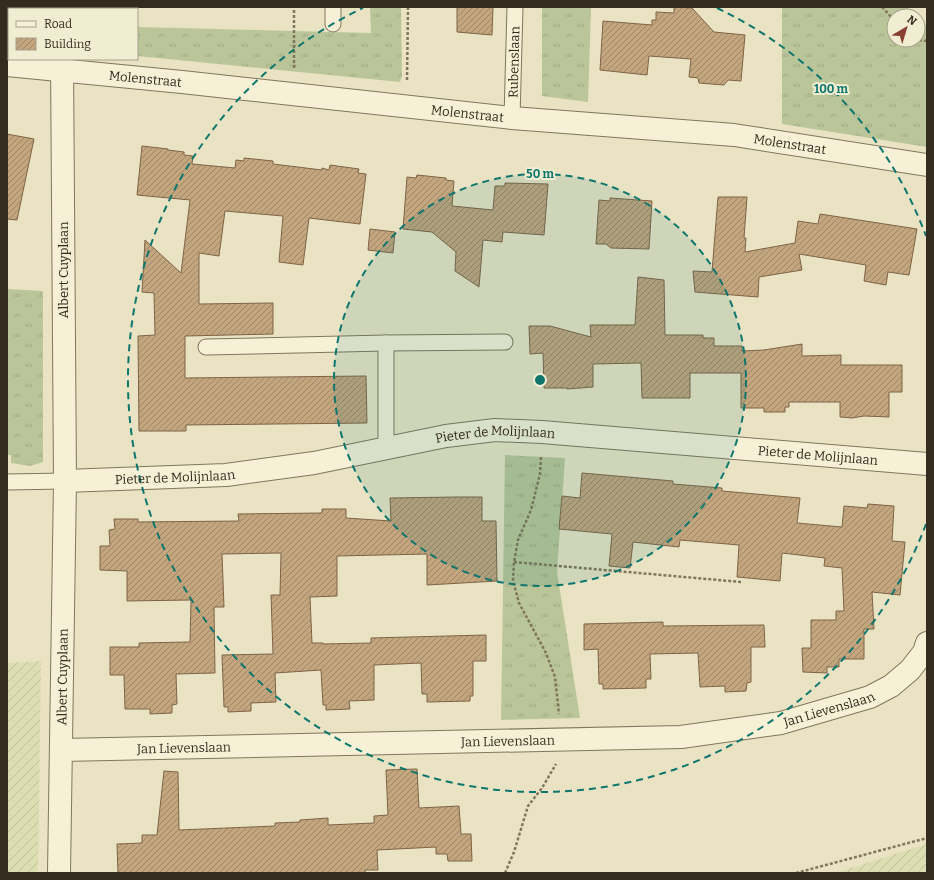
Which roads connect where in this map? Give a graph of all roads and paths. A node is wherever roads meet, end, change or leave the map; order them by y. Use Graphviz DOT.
graph roads {
  1 [pos="294,7"];
  2 [pos="334,7"];
  3 [pos="408,7"];
  4 [pos="516,7"];
  5 [pos="333,24"];
  6 [pos="62,64"];
  7 [pos="7,65"];
  8 [pos="294,94"];
  9 [pos="406,106"];
  10 [pos="512,118"];
  11 [pos="927,166"];
  12 [pos="505,342"];
  13 [pos="386,343"];
  14 [pos="206,347"];
  15 [pos="542,432"];
  16 [pos="386,449"];
  17 [pos="927,464"];
  18 [pos="65,481"];
  19 [pos="7,482"];
  20 [pos="514,562"];
  21 [pos="741,582"];
  22 [pos="927,643"];
  23 [pos="561,740"];
  24 [pos="60,750"];
  25 [pos="927,838"];
  26 [pos="59,873"];
  27 [pos="505,873"];
  28 [pos="796,873"];
  1 -- 8 [label="path"];
  2 -- 5 [label="lane"];
  3 -- 9 [label="path"];
  4 -- 10 [label="lane, Rubenslaan"];
  6 -- 7 [label="street, Molenstraat"];
  6 -- 8 [label="street, Molenstraat"];
  6 -- 18 [label="street, Albert Cuyplaan"];
  8 -- 9 [label="street, Molenstraat"];
  9 -- 10 [label="street, Molenstraat"];
  10 -- 11 [label="street, Molenstraat"];
  12 -- 13 [label="lane"];
  13 -- 14 [label="lane"];
  13 -- 16 [label="lane"];
  15 -- 16 [label="street, Pieter de Molijnlaan"];
  15 -- 17 [label="street, Pieter de Molijnlaan"];
  15 -- 20 [label="path"];
  16 -- 18 [label="street, Pieter de Molijnlaan"];
  18 -- 19 [label="lane"];
  18 -- 24 [label="street, Albert Cuyplaan"];
  20 -- 21 [label="path"];
  20 -- 23 [label="path"];
  22 -- 23 [label="street, Jan Lievenslaan"];
  23 -- 24 [label="street, Jan Lievenslaan"];
  23 -- 27 [label="path"];
  24 -- 26 [label="street, Albert Cuyplaan"];
  25 -- 28 [label="path"];
}
